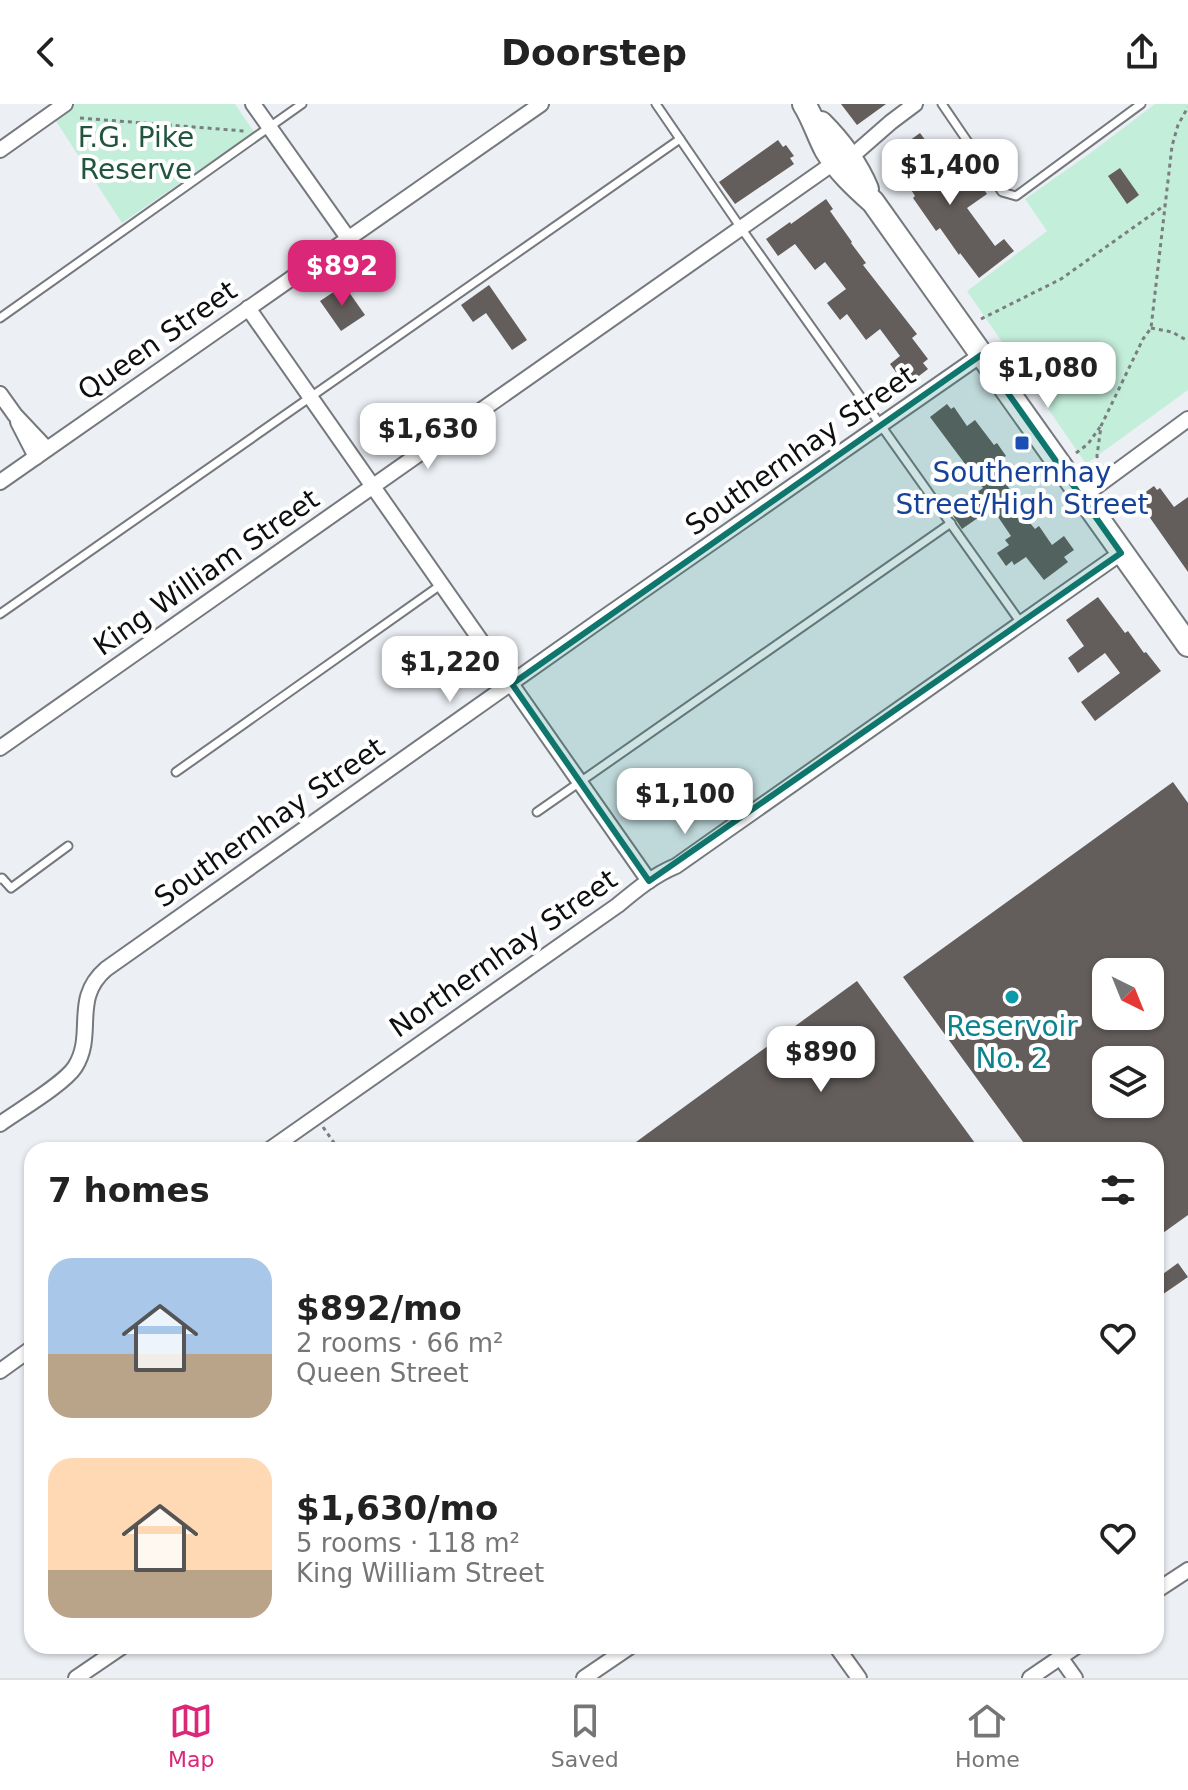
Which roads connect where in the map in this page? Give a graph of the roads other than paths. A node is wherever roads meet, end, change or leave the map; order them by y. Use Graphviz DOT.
graph roads {
  1 [pos="65,104"];
  2 [pos="253,104"];
  3 [pos="302,104"];
  4 [pos="541,104"];
  5 [pos="656,104"];
  6 [pos="915,104"];
  7 [pos="942,104"];
  8 [pos="1141,104"];
  9 [pos="806,108"];
  10 [pos="262,130"];
  11 [pos="680,139"];
  12 [pos="0,150"];
  13 [pos="843,156"];
  14 [pos="741,228"];
  15 [pos="348,238"];
  16 [pos="248,308"];
  17 [pos="0,318"];
  18 [pos="981,355"];
  19 [pos="0,394"];
  20 [pos="311,397"];
  21 [pos="1188,419"];
  22 [pos="881,424"];
  23 [pos="42,453"];
  24 [pos="0,482"];
  25 [pos="373,486"];
  26 [pos="1082,497"];
  27 [pos="951,523"];
  28 [pos="1121,553"];
  29 [pos="442,584"];
  30 [pos="0,614"];
  31 [pos="1021,623"];
  32 [pos="1188,645"];
  33 [pos="512,684"];
  34 [pos="0,748"];
  35 [pos="176,772"];
  36 [pos="581,782"];
  37 [pos="537,812"];
  38 [pos="68,846"];
  39 [pos="0,879"];
  40 [pos="649,881"];
  41 [pos="0,1124"];
  42 [pos="280,1142"];
  43 [pos="24,1354"];
  44 [pos="0,1371"];
  45 [pos="1188,1570"];
  46 [pos="1164,1586"];
  47 [pos="111,1654"];
  48 [pos="619,1654"];
  49 [pos="842,1654"];
  50 [pos="1065,1654"];
  51 [pos="1060,1657"];
  52 [pos="76,1678"];
  53 [pos="584,1678"];
  54 [pos="859,1678"];
  55 [pos="1030,1678"];
  56 [pos="1075,1678"];
  1 -- 12 [label="street"];
  2 -- 10 [label="street"];
  3 -- 10 [label="lane"];
  4 -- 15 [label="street, Queen Street"];
  5 -- 11 [label="lane"];
  6 -- 13 [label="street, King William Street"];
  7 -- 8 [label="lane"];
  9 -- 13 [label="main road"];
  10 -- 15 [label="street"];
  10 -- 17 [label="lane"];
  11 -- 14 [label="lane"];
  11 -- 20 [label="lane"];
  13 -- 14 [label="street, King William Street"];
  13 -- 18 [label="main road"];
  14 -- 22 [label="lane"];
  14 -- 25 [label="street, King William Street"];
  15 -- 16 [label="street, Queen Street"];
  16 -- 20 [label="street"];
  16 -- 23 [label="street, Queen Street"];
  18 -- 22 [label="street, Southernhay Street"];
  18 -- 26 [label="main road"];
  19 -- 23 [label="street"];
  20 -- 25 [label="street"];
  20 -- 30 [label="lane"];
  21 -- 26 [label="street"];
  22 -- 27 [label="lane"];
  22 -- 33 [label="street, Southernhay Street"];
  23 -- 24 [label="street, Queen Street"];
  25 -- 29 [label="street"];
  25 -- 34 [label="street, King William Street"];
  26 -- 28 [label="main road"];
  27 -- 31 [label="lane"];
  27 -- 36 [label="lane"];
  28 -- 31 [label="street, Northernhay Street"];
  28 -- 32 [label="main road"];
  29 -- 33 [label="street"];
  29 -- 35 [label="lane"];
  31 -- 40 [label="street, Northernhay Street"];
  33 -- 36 [label="street"];
  33 -- 41 [label="street, Southernhay Street"];
  36 -- 37 [label="lane"];
  36 -- 40 [label="street"];
  38 -- 39 [label="lane"];
  40 -- 42 [label="street, Northernhay Street"];
  43 -- 44 [label="street"];
  45 -- 46 [label="street"];
  47 -- 52 [label="street"];
  48 -- 53 [label="street"];
  49 -- 54 [label="street"];
  50 -- 51 [label="street"];
  51 -- 55 [label="street"];
  51 -- 56 [label="street"];
}
